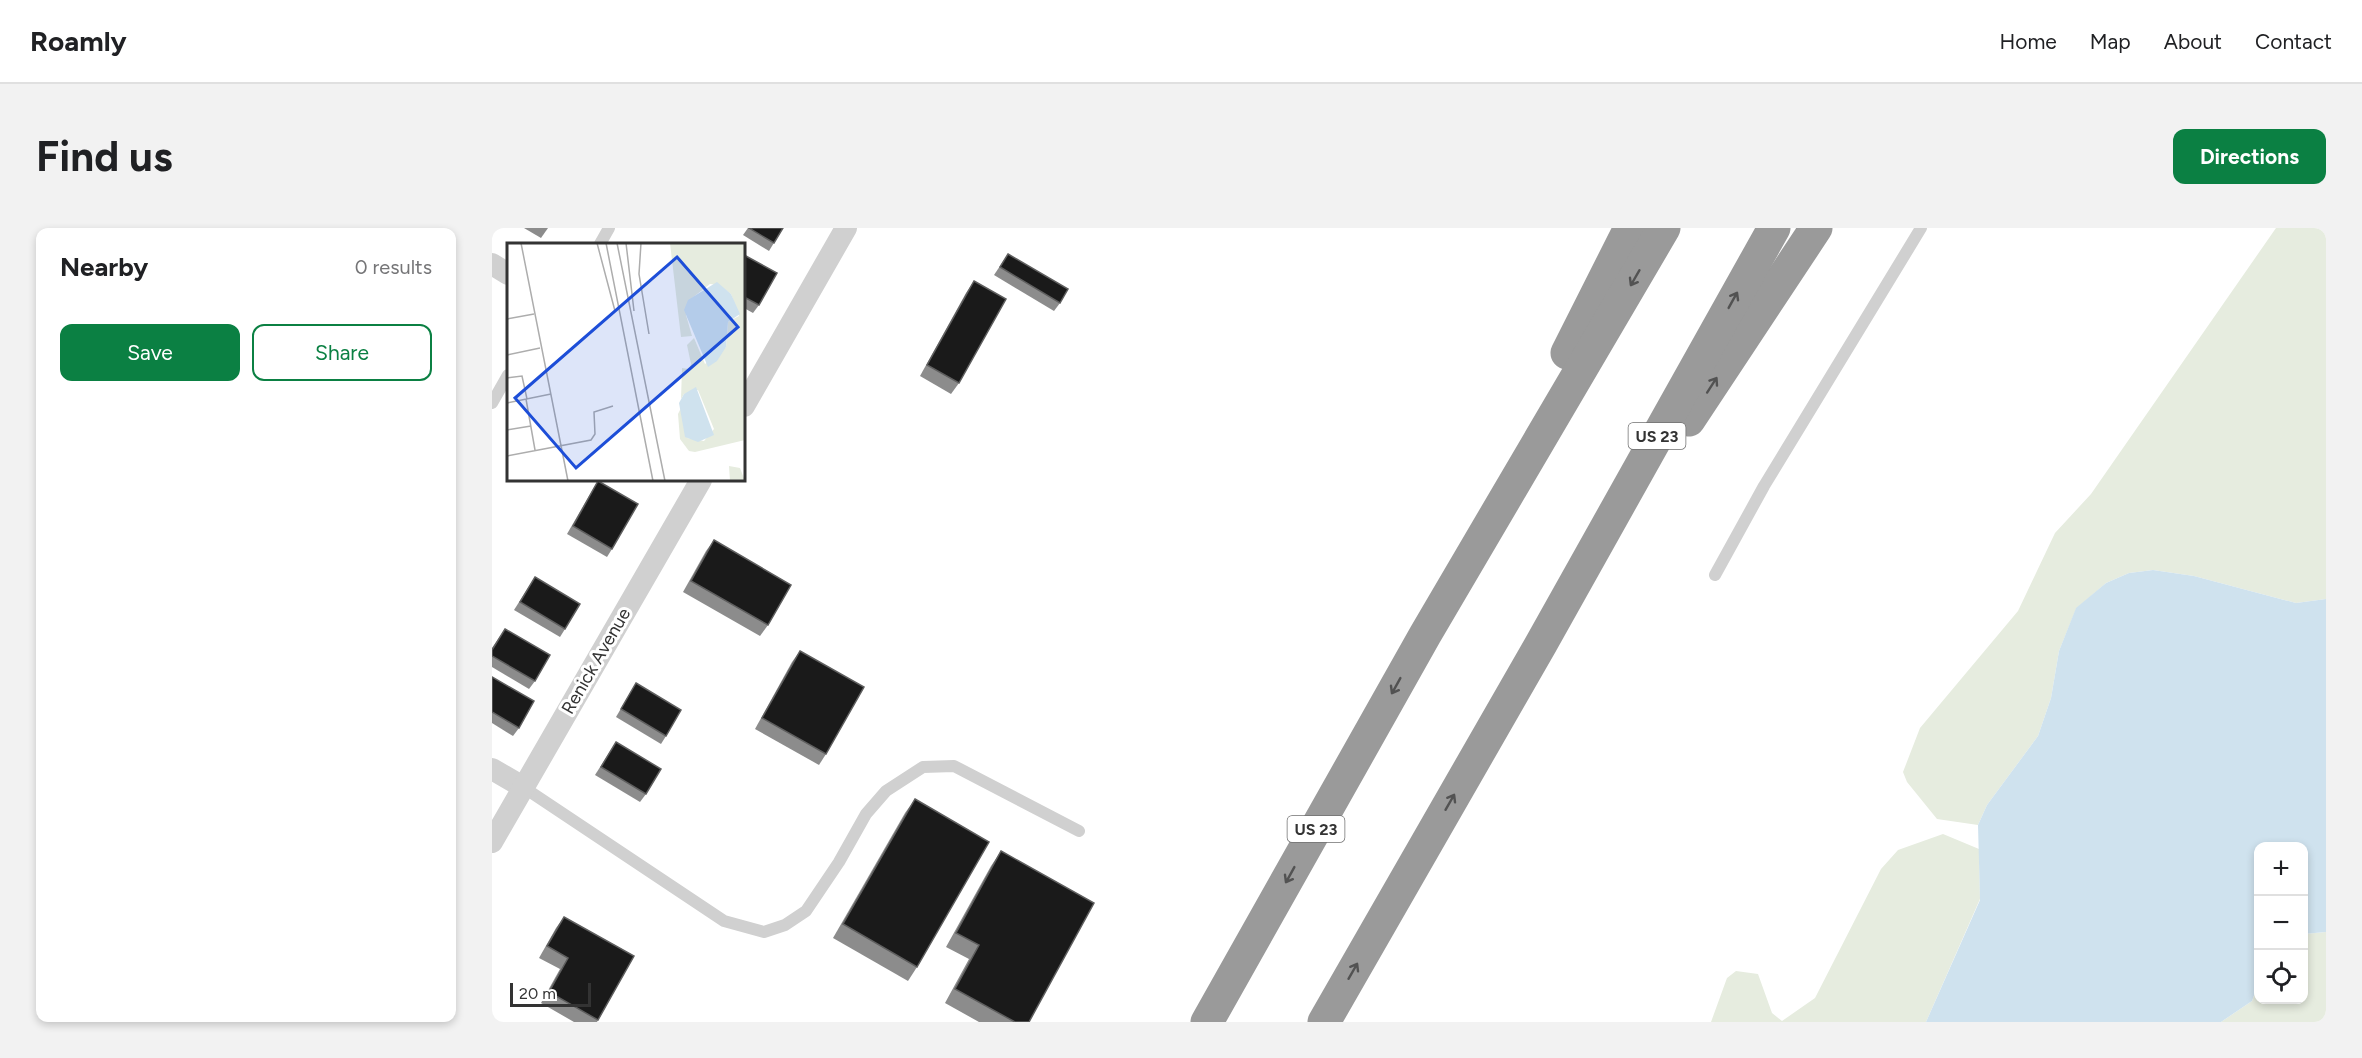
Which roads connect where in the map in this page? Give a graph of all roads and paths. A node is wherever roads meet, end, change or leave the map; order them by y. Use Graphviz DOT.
graph roads {
  1 [pos="609,228"];
  2 [pos="846,228"];
  3 [pos="1630,228"];
  4 [pos="1664,228"];
  5 [pos="1774,228"];
  6 [pos="1816,228"];
  7 [pos="1921,228"];
  8 [pos="601,243"];
  9 [pos="492,264"];
  10 [pos="507,273"];
  11 [pos="507,377"];
  12 [pos="746,402"];
  13 [pos="492,403"];
  14 [pos="700,482"];
  15 [pos="1715,575"];
  16 [pos="1425,635"];
  17 [pos="1541,644"];
  18 [pos="492,769"];
  19 [pos="523,787"];
  20 [pos="1078,831"];
  21 [pos="492,842"];
  22 [pos="1207,1022"];
  23 [pos="1324,1022"];
  1 -- 8 [label="lane"];
  2 -- 12 [label="street"];
  3 -- 16 [label="highway"];
  4 -- 16 [label="highway, US 23, one-way"];
  17 -- 5 [label="highway, US 23, one-way"];
  17 -- 6 [label="highway, one-way"];
  7 -- 15 [label="lane"];
  9 -- 10 [label="street"];
  11 -- 13 [label="lane"];
  14 -- 19 [label="street, Renick Avenue"];
  16 -- 22 [label="highway, US 23, one-way"];
  23 -- 17 [label="highway, US 23, one-way"];
  18 -- 19 [label="street"];
  19 -- 20 [label="lane"];
  19 -- 21 [label="street, Renick Avenue"];
}
